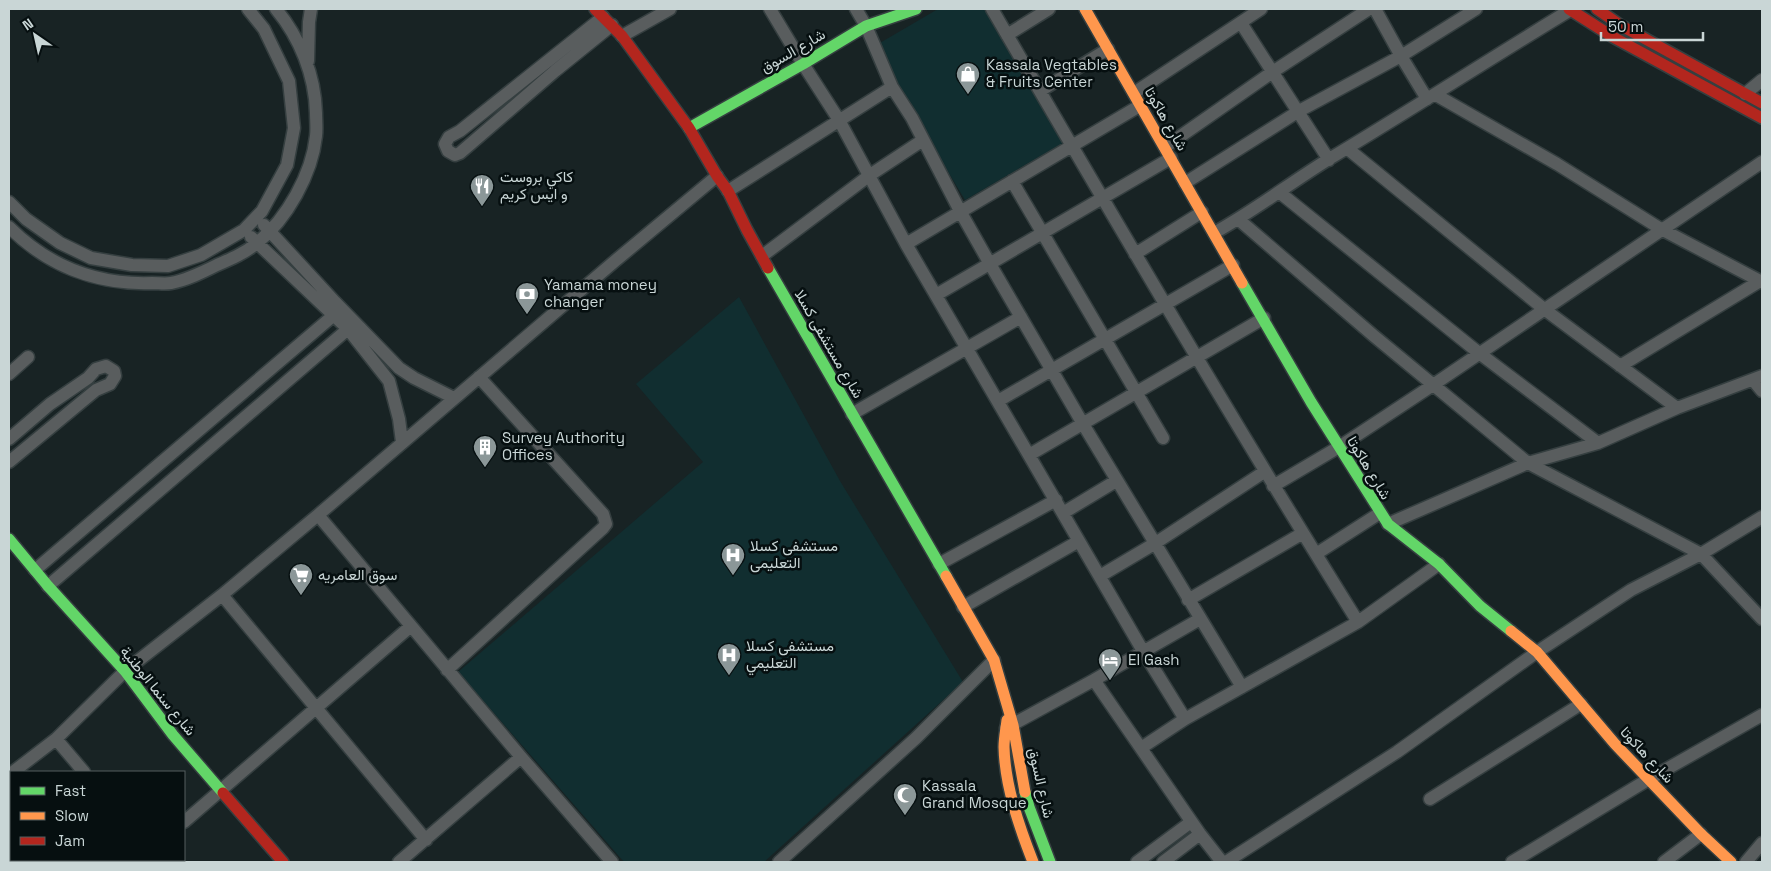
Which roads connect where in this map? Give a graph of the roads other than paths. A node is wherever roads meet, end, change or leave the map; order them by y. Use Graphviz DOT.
graph roads {
  1 [pos="248,9"];
  2 [pos="276,9"];
  3 [pos="311,9"];
  4 [pos="670,9"];
  5 [pos="770,9"];
  6 [pos="856,9"];
  7 [pos="916,9"];
  8 [pos="992,9"];
  9 [pos="1049,9"];
  10 [pos="1085,9"];
  11 [pos="1261,9"];
  12 [pos="1368,9"];
  13 [pos="1375,9"];
  14 [pos="1476,9"];
  15 [pos="1570,9"];
  16 [pos="1597,9"];
  17 [pos="603,17"];
  18 [pos="1241,22"];
  19 [pos="866,26"];
  20 [pos="1007,35"];
  21 [pos="622,36"];
  22 [pos="1108,49"];
  23 [pos="1401,56"];
  24 [pos="802,64"];
  25 [pos="308,66"];
  26 [pos="1274,71"];
  27 [pos="1762,80"];
  28 [pos="892,87"];
  29 [pos="1040,91"];
  30 [pos="1134,93"];
  31 [pos="1745,94"];
  32 [pos="1432,97"];
  33 [pos="1762,103"];
  34 [pos="1141,105"];
  35 [pos="1299,111"];
  36 [pos="1762,118"];
  37 [pos="839,120"];
  38 [pos="690,128"];
  39 [pos="923,140"];
  40 [pos="1072,146"];
  41 [pos="1348,149"];
  42 [pos="1168,152"];
  43 [pos="1329,160"];
  44 [pos="1762,162"];
  45 [pos="870,175"];
  46 [pos="717,176"];
  47 [pos="1012,181"];
  48 [pos="1185,183"];
  49 [pos="728,192"];
  50 [pos="1279,192"];
  51 [pos="1102,198"];
  52 [pos="9,202"];
  53 [pos="960,211"];
  54 [pos="1202,212"];
  55 [pos="258,217"];
  56 [pos="1238,219"];
  57 [pos="9,227"];
  58 [pos="244,230"];
  59 [pos="1661,230"];
  60 [pos="270,231"];
  61 [pos="1214,233"];
  62 [pos="1043,234"];
  63 [pos="256,244"];
  64 [pos="906,244"];
  65 [pos="1135,254"];
  66 [pos="762,256"];
  67 [pos="990,264"];
  68 [pos="1233,265"];
  69 [pos="1761,282"];
  70 [pos="936,295"];
  71 [pos="1165,304"];
  72 [pos="1544,309"];
  73 [pos="334,315"];
  74 [pos="1021,317"];
  75 [pos="1264,318"];
  76 [pos="348,329"];
  77 [pos="1104,339"];
  78 [pos="967,348"];
  79 [pos="1480,353"];
  80 [pos="28,357"];
  81 [pos="1196,358"];
  82 [pos="1620,366"];
  83 [pos="1051,370"];
  84 [pos="9,374"];
  85 [pos="479,377"];
  86 [pos="1757,378"];
  87 [pos="1433,385"];
  88 [pos="1762,391"];
  89 [pos="1136,393"];
  90 [pos="454,398"];
  91 [pos="998,401"];
  92 [pos="1677,408"];
  93 [pos="852,414"];
  94 [pos="1083,424"];
  95 [pos="21,429"];
  96 [pos="1163,438"];
  97 [pos="9,439"];
  98 [pos="32,442"];
  99 [pos="402,442"];
  100 [pos="1598,443"];
  101 [pos="1339,447"];
  102 [pos="1029,455"];
  103 [pos="9,462"];
  104 [pos="1528,463"];
  105 [pos="1264,472"];
  106 [pos="1116,481"];
  107 [pos="1273,486"];
  108 [pos="1056,500"];
  109 [pos="1063,513"];
  110 [pos="1380,514"];
  111 [pos="318,515"];
  112 [pos="1762,517"];
  113 [pos="1388,524"];
  114 [pos="1303,533"];
  115 [pos="9,539"];
  116 [pos="1079,540"];
  117 [pos="1154,544"];
  118 [pos="1316,554"];
  119 [pos="1701,554"];
  120 [pos="939,564"];
  121 [pos="1439,564"];
  122 [pos="35,570"];
  123 [pos="1100,576"];
  124 [pos="48,586"];
  125 [pos="222,595"];
  126 [pos="1188,600"];
  127 [pos="963,607"];
  128 [pos="1200,619"];
  129 [pos="1762,619"];
  130 [pos="1358,622"];
  131 [pos="411,626"];
  132 [pos="1143,651"];
  133 [pos="1537,652"];
  134 [pos="994,660"];
  135 [pos="448,670"];
  136 [pos="125,671"];
  137 [pos="1094,680"];
  138 [pos="1242,687"];
  139 [pos="1580,704"];
  140 [pos="316,708"];
  141 [pos="1008,712"];
  142 [pos="1762,715"];
  143 [pos="1185,719"];
  144 [pos="1010,726"];
  145 [pos="56,739"];
  146 [pos="1141,748"];
  147 [pos="521,757"];
  148 [pos="15,771"];
  149 [pos="83,771"];
  150 [pos="1649,779"];
  151 [pos="220,790"];
  152 [pos="1430,799"];
  153 [pos="185,821"];
  154 [pos="1191,822"];
  155 [pos="1200,834"];
  156 [pos="1701,834"];
  157 [pos="426,840"];
  158 [pos="1762,843"];
  159 [pos="284,862"];
  160 [pos="399,862"];
  161 [pos="612,862"];
  162 [pos="779,862"];
  163 [pos="1033,862"];
  164 [pos="1050,862"];
  165 [pos="1137,862"];
  166 [pos="1163,862"];
  167 [pos="1224,862"];
  168 [pos="1512,862"];
  169 [pos="1664,862"];
  170 [pos="1731,862"];
  171 [pos="1746,862"];
  1 -- 55 [label="street"];
  2 -- 25 [label="street"];
  3 -- 25 [label="street"];
  4 -- 21 [label="street"];
  5 -- 24 [label="street"];
  6 -- 19 [label="street"];
  7 -- 19 [label="street, شارع السوق"];
  8 -- 20 [label="street"];
  9 -- 20 [label="street"];
  10 -- 22 [label="street, شارع هاكوتا"];
  11 -- 18 [label="street"];
  12 -- 26 [label="street"];
  13 -- 23 [label="street"];
  14 -- 23 [label="street"];
  15 -- 32 [label="street"];
  15 -- 36 [label="street"];
  16 -- 31 [label="street"];
  17 -- 17 [label="street"];
  17 -- 21 [label="street, شارع مستشفى كسلا"];
  18 -- 26 [label="street"];
  18 -- 30 [label="street"];
  19 -- 24 [label="street, شارع السوق"];
  19 -- 28 [label="street"];
  20 -- 29 [label="street"];
  21 -- 38 [label="street, شارع مستشفى كسلا"];
  22 -- 29 [label="street"];
  22 -- 30 [label="street, شارع هاكوتا"];
  23 -- 32 [label="street"];
  23 -- 35 [label="street"];
  24 -- 37 [label="street"];
  24 -- 38 [label="street, شارع السوق"];
  25 -- 60 [label="street"];
  26 -- 35 [label="street"];
  26 -- 42 [label="street"];
  27 -- 31 [label="street"];
  28 -- 37 [label="street"];
  28 -- 39 [label="street"];
  29 -- 40 [label="street"];
  30 -- 34 [label="street, شارع هاكوتا"];
  31 -- 33 [label="street"];
  32 -- 41 [label="street"];
  32 -- 59 [label="street"];
  34 -- 40 [label="street"];
  34 -- 42 [label="street, شارع هاكوتا"];
  35 -- 43 [label="street"];
  35 -- 48 [label="street"];
  37 -- 45 [label="street"];
  37 -- 49 [label="street"];
  38 -- 46 [label="street, شارع مستشفى كسلا"];
  39 -- 45 [label="street"];
  39 -- 53 [label="street"];
  40 -- 47 [label="street"];
  40 -- 51 [label="street"];
  41 -- 43 [label="street"];
  41 -- 72 [label="street"];
  42 -- 48 [label="street, شارع هاكوتا"];
  42 -- 51 [label="street"];
  43 -- 50 [label="street"];
  44 -- 59 [label="street"];
  45 -- 64 [label="street"];
  45 -- 66 [label="street"];
  46 -- 49 [label="street, شارع مستشفى كسلا"];
  46 -- 85 [label="street"];
  47 -- 53 [label="street"];
  47 -- 62 [label="street"];
  48 -- 54 [label="street, شارع هاكوتا"];
  49 -- 66 [label="street, شارع مستشفى كسلا"];
  50 -- 56 [label="street"];
  50 -- 79 [label="street"];
  51 -- 62 [label="street"];
  51 -- 65 [label="street"];
  52 -- 58 [label="street"];
  53 -- 64 [label="street"];
  53 -- 67 [label="street"];
  54 -- 61 [label="street, شارع هاكوتا"];
  54 -- 65 [label="street"];
  55 -- 58 [label="street"];
  55 -- 60 [label="street"];
  56 -- 61 [label="street"];
  56 -- 87 [label="street"];
  57 -- 63 [label="street"];
  58 -- 63 [label="street"];
  59 -- 69 [label="street"];
  59 -- 72 [label="street"];
  60 -- 63 [label="street"];
  60 -- 90 [label="street"];
  61 -- 68 [label="street, شارع هاكوتا"];
  62 -- 67 [label="street"];
  62 -- 77 [label="street"];
  63 -- 73 [label="street"];
  64 -- 70 [label="street"];
  65 -- 71 [label="street"];
  66 -- 93 [label="street, شارع مستشفى كسلا"];
  67 -- 70 [label="street"];
  67 -- 74 [label="street"];
  68 -- 71 [label="street"];
  68 -- 75 [label="street, شارع هاكوتا"];
  69 -- 82 [label="street"];
  70 -- 78 [label="street"];
  71 -- 77 [label="street"];
  71 -- 81 [label="street"];
  72 -- 79 [label="street"];
  72 -- 82 [label="street"];
  73 -- 76 [label="street"];
  73 -- 122 [label="street"];
  74 -- 78 [label="street"];
  74 -- 83 [label="street"];
  75 -- 81 [label="street"];
  75 -- 101 [label="street, شارع هاكوتا"];
  76 -- 99 [label="street"];
  76 -- 124 [label="street"];
  77 -- 83 [label="street"];
  77 -- 89 [label="street"];
  78 -- 91 [label="street"];
  78 -- 93 [label="street"];
  79 -- 87 [label="street"];
  79 -- 100 [label="street"];
  80 -- 84 [label="street"];
  81 -- 89 [label="street"];
  81 -- 105 [label="street"];
  82 -- 92 [label="street"];
  83 -- 91 [label="street"];
  83 -- 94 [label="street"];
  85 -- 90 [label="street"];
  85 -- 135 [label="street"];
  86 -- 88 [label="street"];
  86 -- 92 [label="street"];
  87 -- 101 [label="street"];
  87 -- 104 [label="street"];
  89 -- 94 [label="street"];
  89 -- 96 [label="street"];
  90 -- 99 [label="street"];
  91 -- 102 [label="street"];
  92 -- 100 [label="street"];
  93 -- 120 [label="street, شارع مستشفى كسلا"];
  94 -- 102 [label="street"];
  94 -- 106 [label="street"];
  95 -- 97 [label="street"];
  95 -- 98 [label="street"];
  95 -- 98 [label="street"];
  98 -- 103 [label="street"];
  99 -- 111 [label="street"];
  100 -- 104 [label="street"];
  101 -- 107 [label="street"];
  101 -- 110 [label="street, شارع هاكوتا"];
  102 -- 108 [label="street"];
  104 -- 113 [label="street"];
  104 -- 119 [label="street"];
  105 -- 107 [label="street"];
  105 -- 117 [label="street"];
  106 -- 109 [label="street"];
  106 -- 117 [label="street"];
  107 -- 114 [label="street"];
  108 -- 109 [label="street"];
  108 -- 120 [label="street"];
  109 -- 116 [label="street"];
  110 -- 113 [label="street, شارع هاكوتا"];
  110 -- 118 [label="street"];
  111 -- 125 [label="street"];
  111 -- 131 [label="street"];
  112 -- 119 [label="street"];
  113 -- 121 [label="street, شارع هاكوتا"];
  114 -- 118 [label="street"];
  114 -- 126 [label="street"];
  115 -- 122 [label="street, شارع سنما الوطنية"];
  116 -- 123 [label="street"];
  116 -- 127 [label="street"];
  117 -- 123 [label="street"];
  117 -- 126 [label="street"];
  118 -- 130 [label="street"];
  119 -- 129 [label="street"];
  119 -- 133 [label="street"];
  120 -- 127 [label="street, شارع مستشفى كسلا"];
  121 -- 130 [label="street"];
  121 -- 133 [label="street, شارع هاكوتا"];
  122 -- 124 [label="street, شارع سنما الوطنية"];
  123 -- 132 [label="street"];
  124 -- 136 [label="street, شارع سنما الوطنية"];
  125 -- 136 [label="street"];
  125 -- 140 [label="street"];
  126 -- 128 [label="street"];
  127 -- 134 [label="street, شارع مستشفى كسلا"];
  128 -- 132 [label="street"];
  128 -- 138 [label="street"];
  130 -- 138 [label="street"];
  131 -- 135 [label="street"];
  131 -- 140 [label="street"];
  132 -- 137 [label="street"];
  132 -- 143 [label="street"];
  133 -- 139 [label="street, شارع هاكوتا"];
  133 -- 167 [label="street"];
  134 -- 141 [label="street, شارع مستشفى كسلا"];
  134 -- 162 [label="street"];
  135 -- 147 [label="street"];
  136 -- 145 [label="street"];
  136 -- 151 [label="street, شارع سنما الوطنية"];
  137 -- 144 [label="street"];
  137 -- 146 [label="street"];
  138 -- 143 [label="street"];
  139 -- 150 [label="street, شارع هاكوتا"];
  139 -- 152 [label="street"];
  140 -- 151 [label="street"];
  140 -- 157 [label="street"];
  141 -- 144 [label="street, شارع السوق"];
  142 -- 150 [label="street"];
  143 -- 146 [label="street"];
  144 -- 163 [label="street, شارع السوق"];
  144 -- 164 [label="street, شارع السوق"];
  145 -- 148 [label="street"];
  145 -- 149 [label="street"];
  146 -- 154 [label="street"];
  147 -- 157 [label="street"];
  147 -- 161 [label="street"];
  150 -- 156 [label="street, شارع هاكوتا"];
  150 -- 168 [label="street"];
  151 -- 153 [label="street"];
  151 -- 159 [label="street, شارع سنما الوطنية"];
  154 -- 155 [label="street"];
  154 -- 165 [label="street"];
  155 -- 166 [label="street"];
  155 -- 167 [label="street"];
  156 -- 169 [label="street"];
  156 -- 170 [label="street, شارع هاكوتا"];
  157 -- 160 [label="street"];
  158 -- 171 [label="street"];
}
